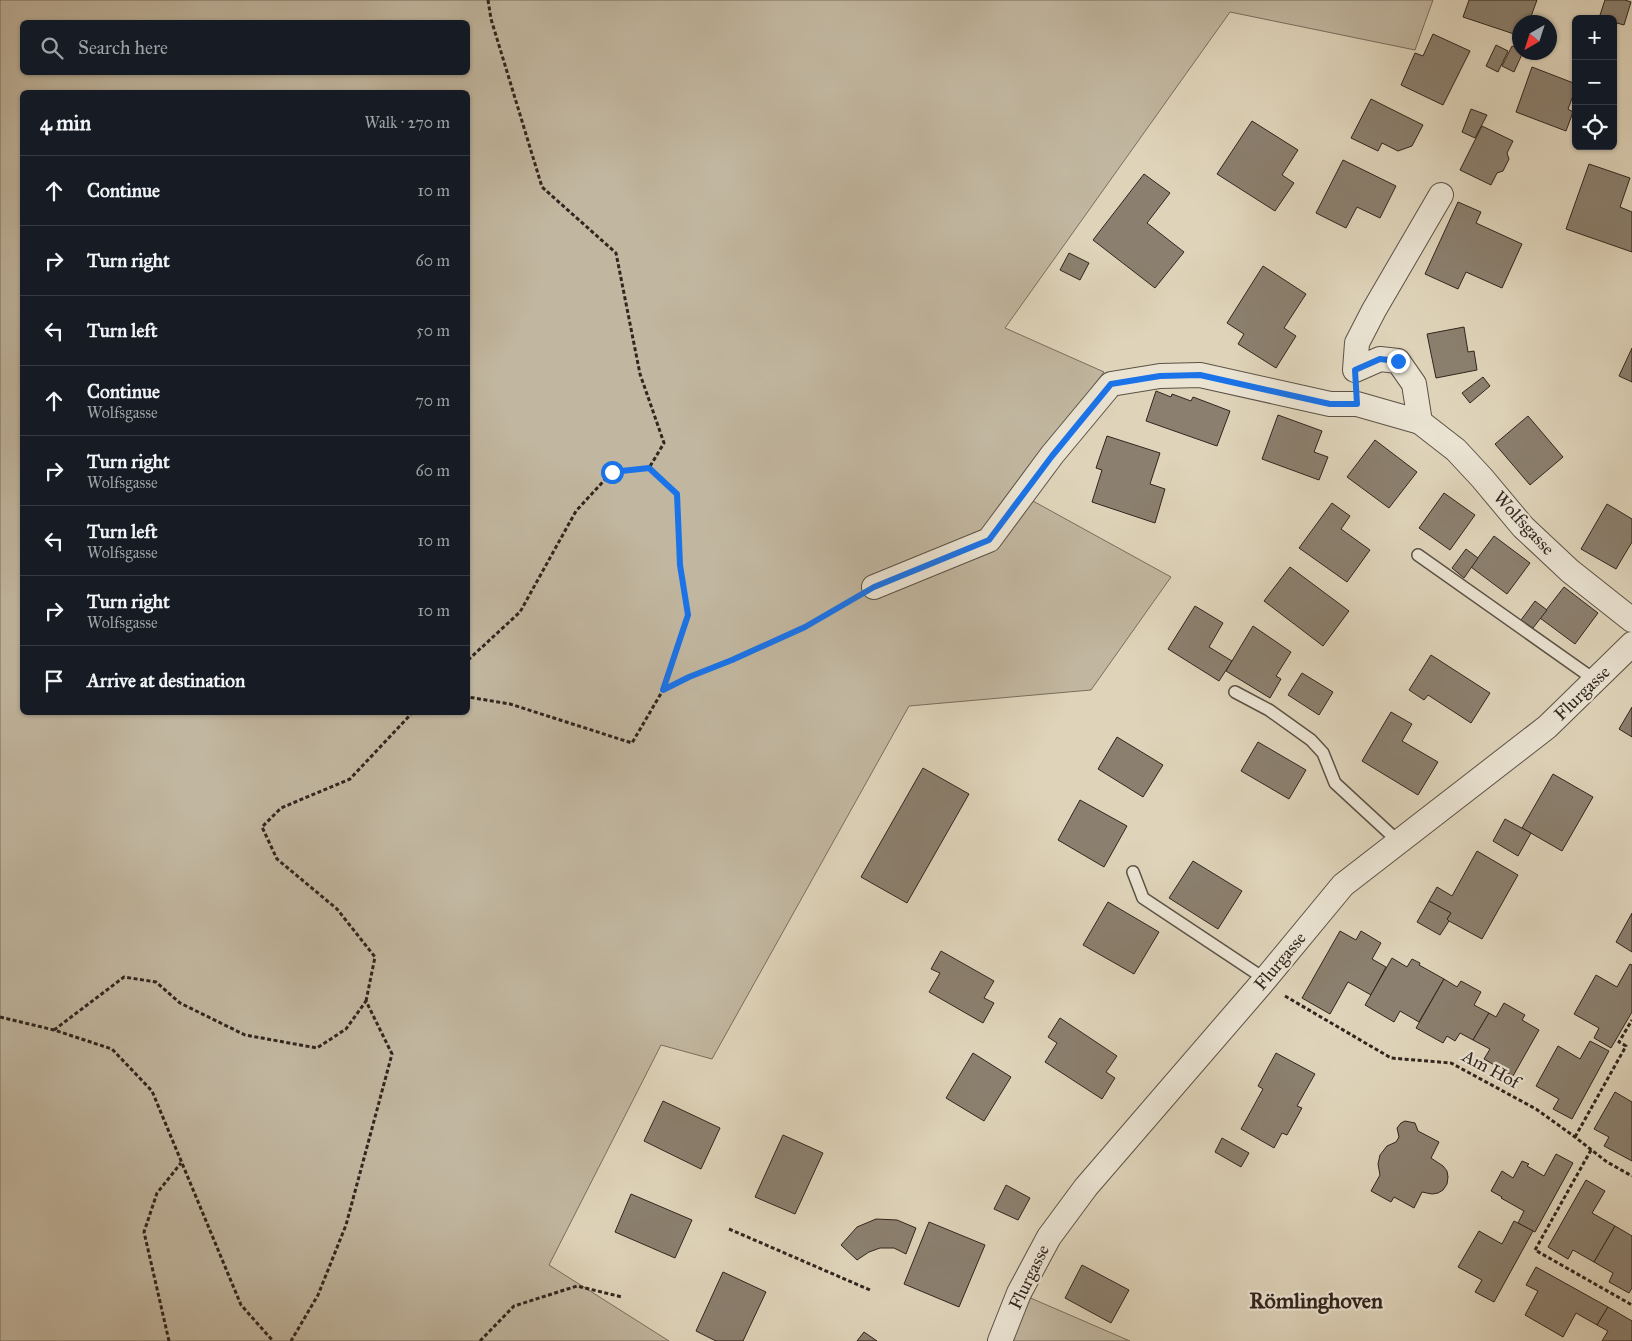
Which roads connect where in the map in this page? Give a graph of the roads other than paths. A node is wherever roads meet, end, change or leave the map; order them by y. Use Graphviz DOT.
graph roads {
  1 [pos="1441,195"];
  2 [pos="1355,370"];
  3 [pos="1357,404"];
  4 [pos="1420,422"];
  5 [pos="1418,555"];
  6 [pos="874,587"];
  7 [pos="1632,620"];
  8 [pos="1632,644"];
  9 [pos="1595,680"];
  10 [pos="1235,692"];
  11 [pos="1399,842"];
  12 [pos="1133,872"];
  13 [pos="1264,981"];
  14 [pos="1000,1341"];
  1 -- 2 [label="street"];
  2 -- 3 [label="street"];
  2 -- 4 [label="street"];
  3 -- 4 [label="street, Wolfsgasse"];
  3 -- 6 [label="street, Wolfsgasse"];
  4 -- 7 [label="street, Wolfsgasse"];
  5 -- 9 [label="lane"];
  8 -- 9 [label="street, Flurgasse"];
  9 -- 11 [label="street, Flurgasse"];
  10 -- 11 [label="lane"];
  11 -- 13 [label="street, Flurgasse"];
  12 -- 13 [label="lane"];
  13 -- 14 [label="street, Flurgasse"];
}
